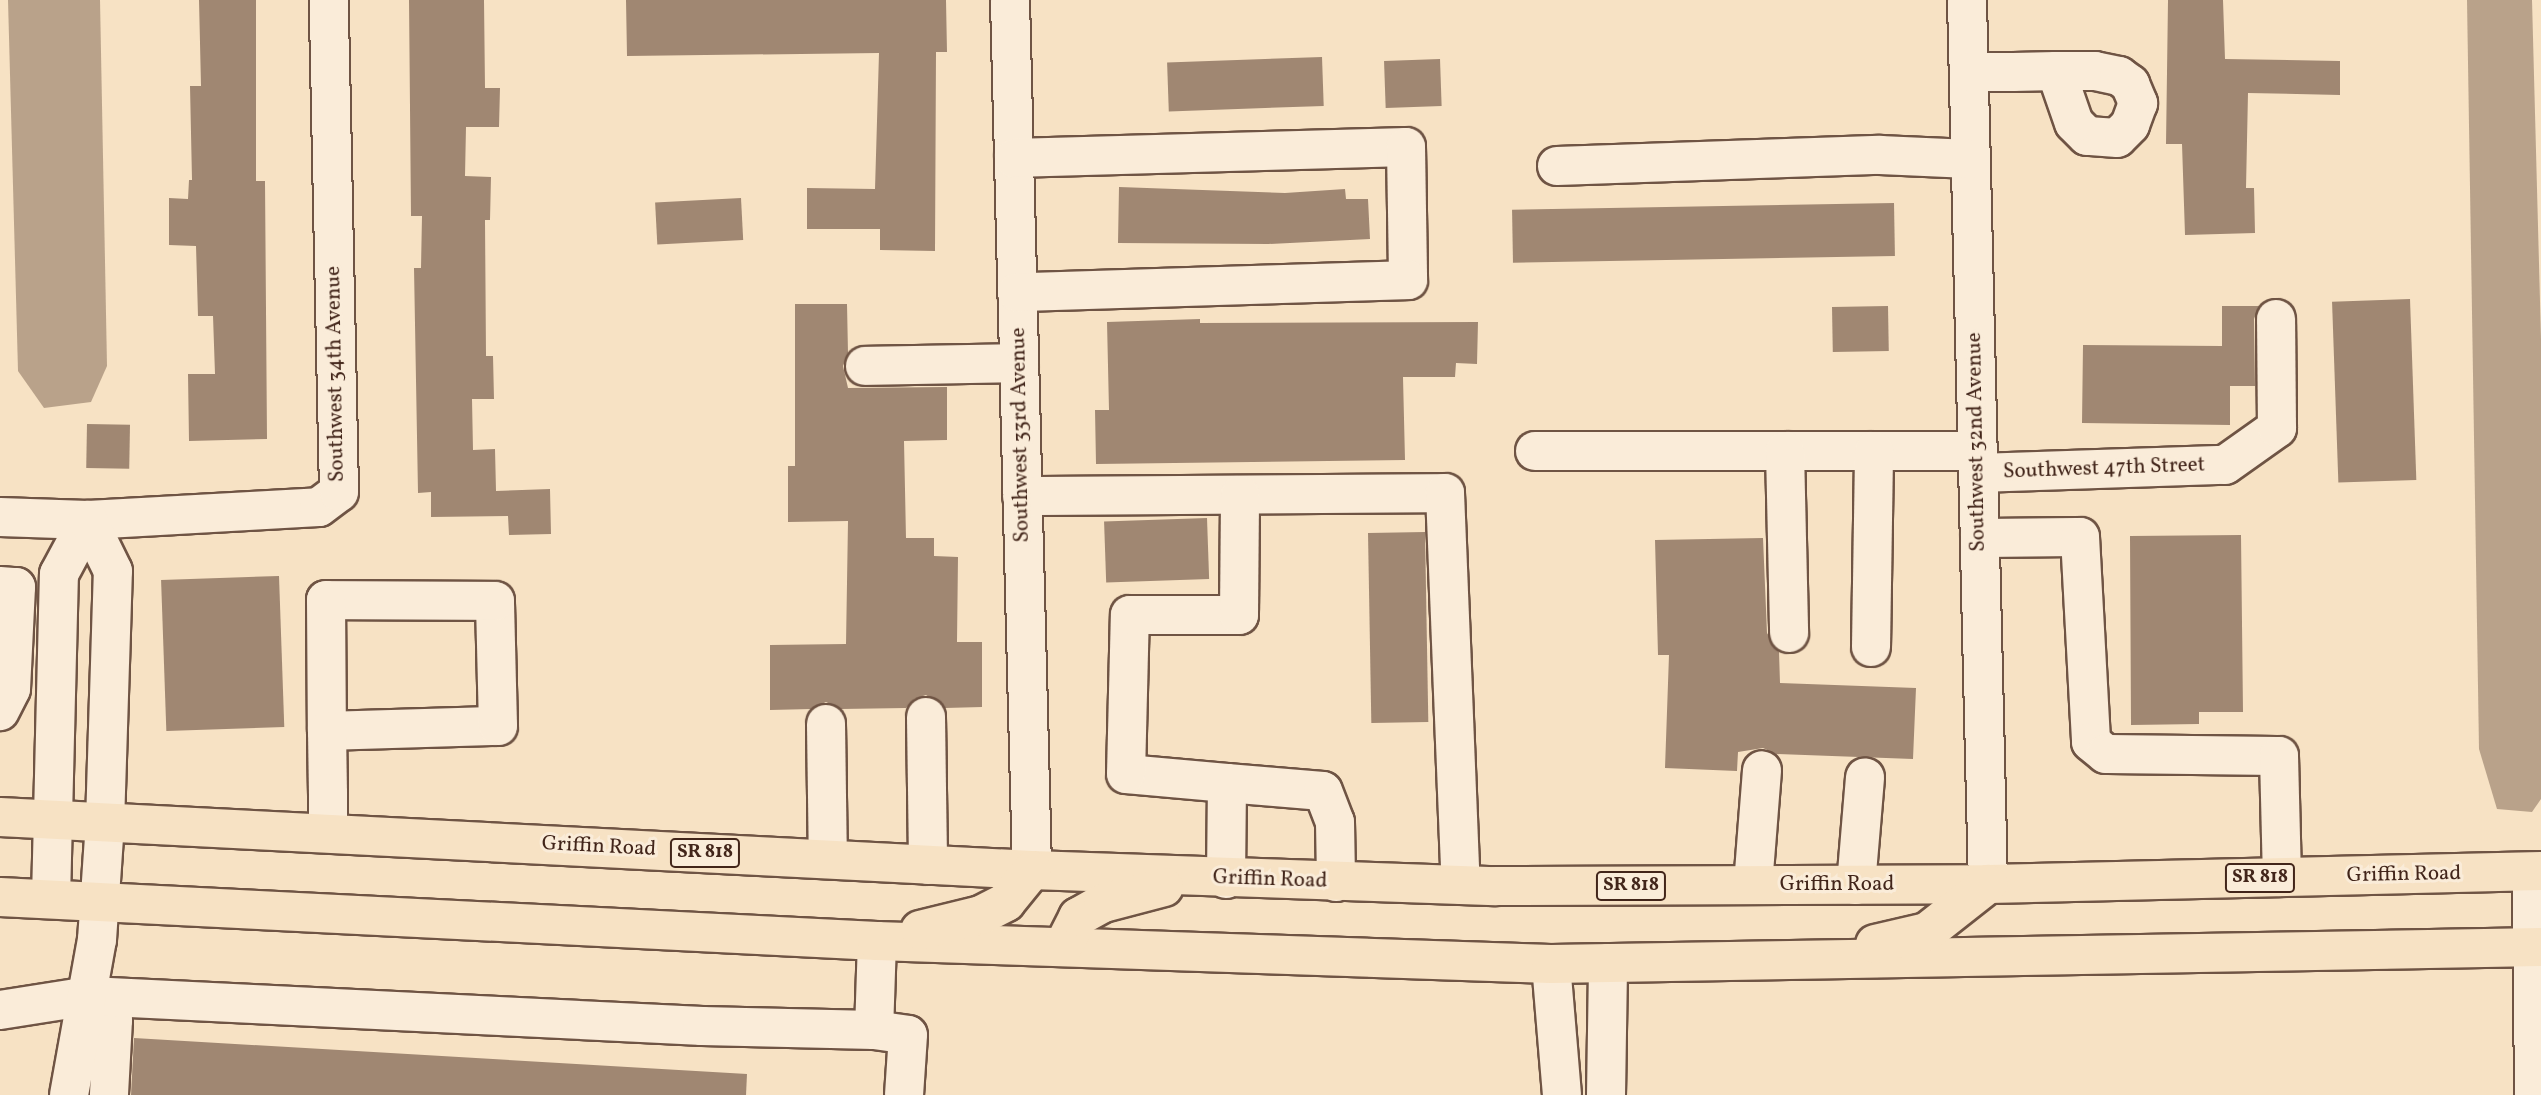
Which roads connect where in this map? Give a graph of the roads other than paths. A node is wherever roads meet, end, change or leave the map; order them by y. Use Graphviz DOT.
graph roads {
  1 [pos="329,0"];
  2 [pos="1010,0"];
  3 [pos="1967,0"];
  4 [pos="2056,71"];
  5 [pos="1969,72"];
  6 [pos="1014,158"];
  7 [pos="1970,159"];
  8 [pos="1557,166"];
  9 [pos="1017,292"];
  10 [pos="2276,319"];
  11 [pos="1019,363"];
  12 [pos="864,366"];
  13 [pos="1535,451"];
  14 [pos="1785,451"];
  15 [pos="1874,451"];
  16 [pos="1978,462"];
  17 [pos="1240,495"];
  18 [pos="1022,496"];
  19 [pos="0,517"];
  20 [pos="88,520"];
  21 [pos="1980,538"];
  22 [pos="0,586"];
  23 [pos="1788,633"];
  24 [pos="1871,647"];
  25 [pos="57,693"];
  26 [pos="108,694"];
  27 [pos="5,700"];
  28 [pos="926,717"];
  29 [pos="826,724"];
  30 [pos="327,731"];
  31 [pos="1762,770"];
  32 [pos="1865,777"];
  33 [pos="1227,783"];
  34 [pos="0,817"];
  35 [pos="53,821"];
  36 [pos="105,823"];
  37 [pos="328,833"];
  38 [pos="828,859"];
  39 [pos="928,865"];
  40 [pos="1032,870"];
  41 [pos="2536,872"];
  42 [pos="2282,877"];
  43 [pos="1213,878"];
  44 [pos="1336,882"];
  45 [pos="1988,884"];
  46 [pos="1461,885"];
  47 [pos="1753,885"];
  48 [pos="1856,885"];
  49 [pos="0,897"];
  50 [pos="51,900"];
  51 [pos="102,902"];
  52 [pos="877,941"];
  53 [pos="1063,947"];
  54 [pos="2538,947"];
  55 [pos="1801,961"];
  56 [pos="1608,963"];
  57 [pos="1550,964"];
  58 [pos="89,996"];
  59 [pos="0,1010"];
  60 [pos="874,1030"];
  61 [pos="69,1095"];
  62 [pos="109,1095"];
  63 [pos="904,1095"];
  64 [pos="1562,1095"];
  65 [pos="1606,1095"];
  66 [pos="2534,1095"];
  1 -- 20 [label="street, Southwest 34th Avenue"];
  2 -- 6 [label="street, Southwest 33rd Avenue"];
  3 -- 5 [label="street, Southwest 32nd Avenue"];
  4 -- 5 [label="street"];
  5 -- 7 [label="street, Southwest 32nd Avenue"];
  6 -- 9 [label="street, Southwest 33rd Avenue"];
  6 -- 9 [label="street"];
  7 -- 8 [label="street"];
  7 -- 16 [label="street, Southwest 32nd Avenue"];
  9 -- 11 [label="street, Southwest 33rd Avenue"];
  10 -- 16 [label="street, Southwest 47th Street"];
  11 -- 12 [label="street"];
  11 -- 18 [label="street, Southwest 33rd Avenue"];
  13 -- 14 [label="street"];
  14 -- 15 [label="street"];
  14 -- 23 [label="street"];
  15 -- 16 [label="street"];
  15 -- 24 [label="street"];
  16 -- 21 [label="street, Southwest 32nd Avenue"];
  17 -- 18 [label="street"];
  17 -- 33 [label="street"];
  17 -- 46 [label="street"];
  18 -- 40 [label="street, Southwest 33rd Avenue"];
  19 -- 20 [label="street"];
  20 -- 25 [label="street"];
  20 -- 26 [label="street"];
  21 -- 42 [label="street"];
  21 -- 45 [label="street, Southwest 32nd Avenue"];
  22 -- 27 [label="street"];
  25 -- 26 [label="street"];
  25 -- 27 [label="street"];
  25 -- 35 [label="street"];
  26 -- 36 [label="street"];
  28 -- 39 [label="street"];
  29 -- 38 [label="street"];
  30 -- 30 [label="street"];
  30 -- 37 [label="street"];
  31 -- 47 [label="street"];
  32 -- 48 [label="street"];
  33 -- 43 [label="street"];
  33 -- 44 [label="street"];
  34 -- 35 [label="main road, Griffin Road / SR 818"];
  35 -- 36 [label="main road, Griffin Road / SR 818"];
  35 -- 50 [label="street"];
  36 -- 37 [label="main road, Griffin Road / SR 818"];
  36 -- 51 [label="street"];
  37 -- 38 [label="main road, Griffin Road / SR 818"];
  38 -- 39 [label="main road, Griffin Road / SR 818"];
  39 -- 40 [label="main road, Griffin Road / SR 818"];
  40 -- 43 [label="main road, Griffin Road / SR 818"];
  40 -- 52 [label="main road"];
  41 -- 42 [label="main road, Griffin Road / SR 818"];
  41 -- 54 [label="street"];
  42 -- 45 [label="main road, Griffin Road / SR 818"];
  43 -- 44 [label="main road, Griffin Road / SR 818"];
  43 -- 53 [label="main road"];
  44 -- 46 [label="main road, Griffin Road / SR 818"];
  45 -- 48 [label="main road, Griffin Road / SR 818"];
  45 -- 55 [label="main road"];
  46 -- 47 [label="main road, Griffin Road / SR 818"];
  47 -- 48 [label="main road, Griffin Road / SR 818"];
  49 -- 50 [label="main road"];
  50 -- 51 [label="main road"];
  51 -- 52 [label="main road"];
  51 -- 58 [label="street"];
  52 -- 53 [label="main road"];
  52 -- 60 [label="street"];
  53 -- 57 [label="main road"];
  54 -- 55 [label="main road"];
  54 -- 66 [label="street"];
  55 -- 56 [label="main road"];
  56 -- 57 [label="main road"];
  56 -- 65 [label="street"];
  57 -- 64 [label="street"];
  58 -- 59 [label="street"];
  58 -- 60 [label="street"];
  58 -- 61 [label="street"];
  58 -- 62 [label="street"];
  60 -- 63 [label="street"];
}
